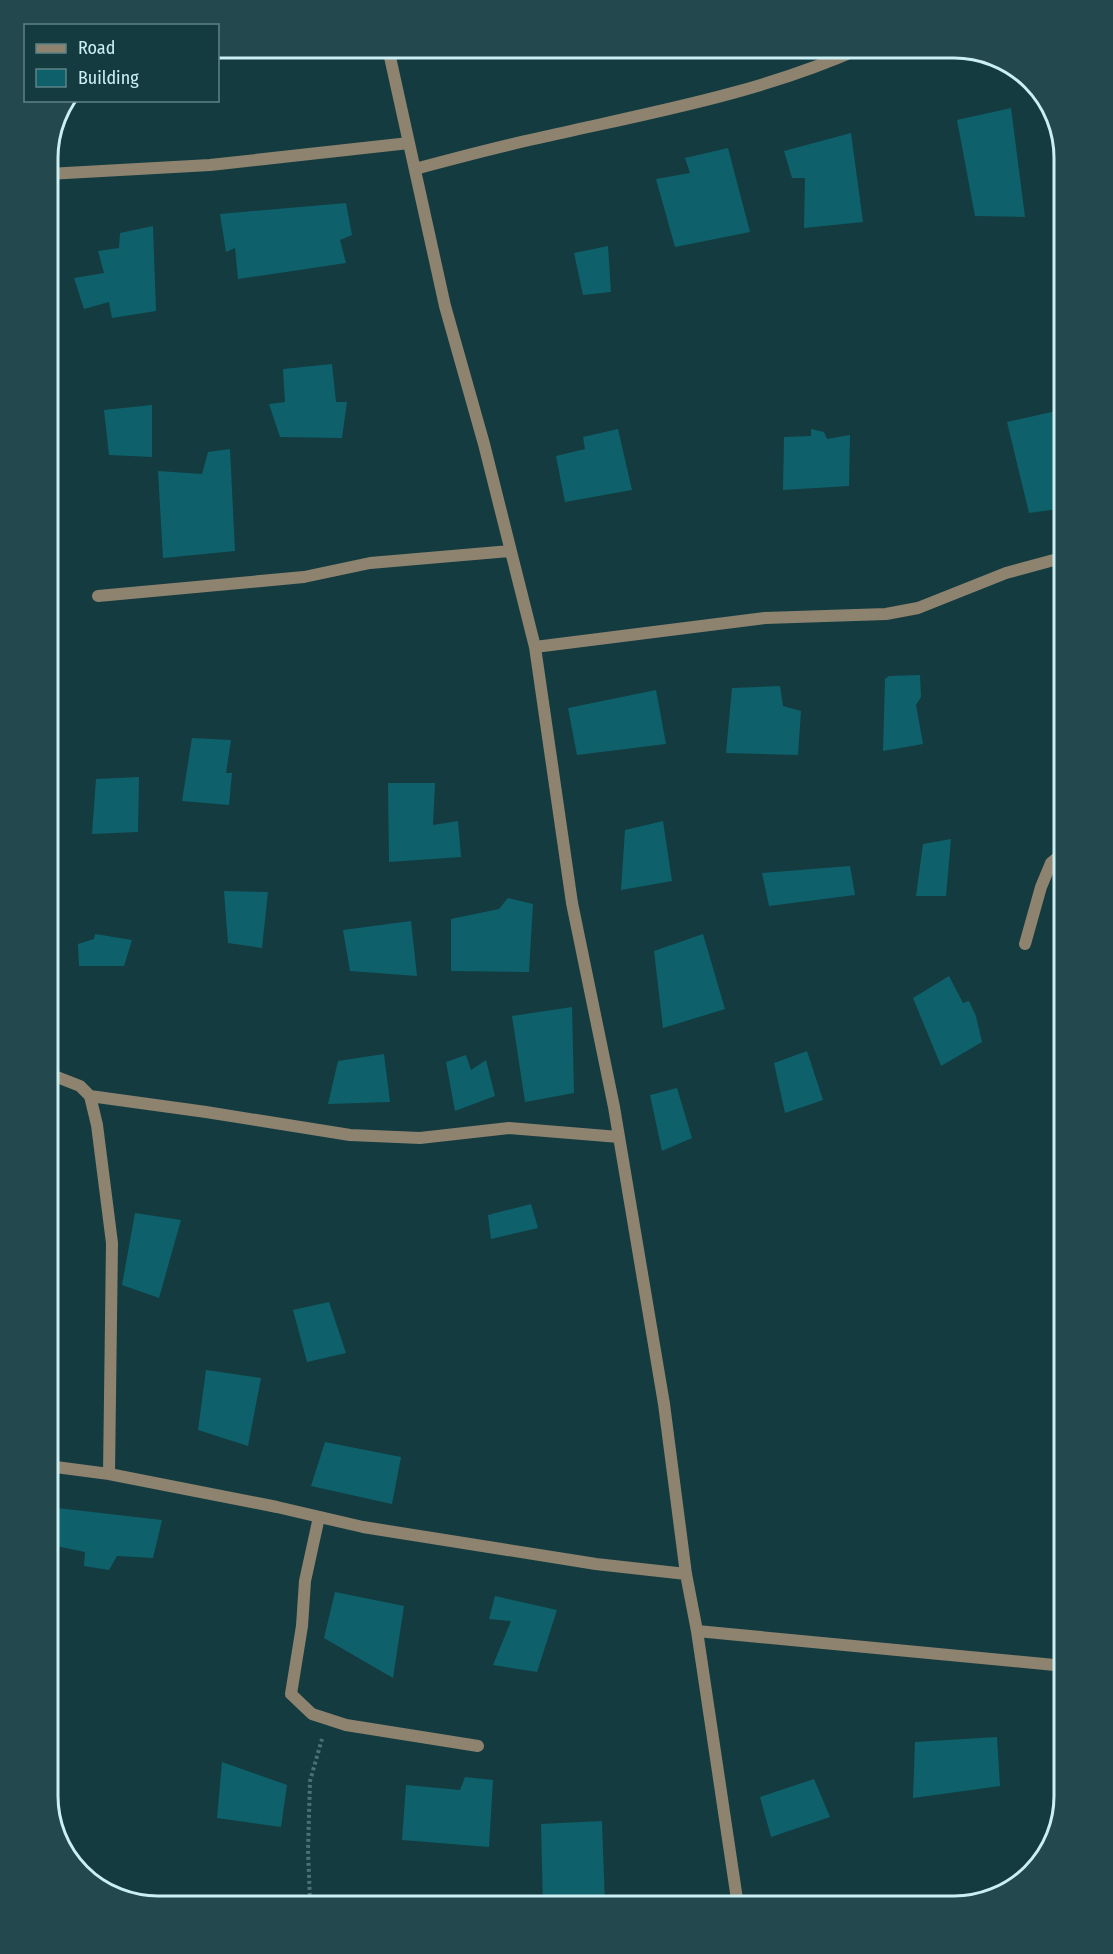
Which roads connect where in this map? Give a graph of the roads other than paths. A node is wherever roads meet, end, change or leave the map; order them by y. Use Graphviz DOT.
graph roads {
  1 [pos="390,58"];
  2 [pos="837,59"];
  3 [pos="409,142"];
  4 [pos="415,169"];
  5 [pos="59,173"];
  6 [pos="511,551"];
  7 [pos="1054,560"];
  8 [pos="98,596"];
  9 [pos="535,647"];
  10 [pos="1054,861"];
  11 [pos="1025,944"];
  12 [pos="58,1078"];
  13 [pos="90,1096"];
  14 [pos="619,1137"];
  15 [pos="58,1467"];
  16 [pos="109,1474"];
  17 [pos="319,1517"];
  18 [pos="686,1574"];
  19 [pos="697,1631"];
  20 [pos="1054,1665"];
  21 [pos="478,1746"];
  22 [pos="736,1896"];
  1 -- 3 [label="street"];
  2 -- 4 [label="street"];
  3 -- 4 [label="street"];
  3 -- 5 [label="street"];
  4 -- 6 [label="street"];
  6 -- 8 [label="street"];
  6 -- 9 [label="street"];
  7 -- 9 [label="street"];
  9 -- 14 [label="street"];
  10 -- 11 [label="street"];
  12 -- 13 [label="street"];
  13 -- 14 [label="street"];
  13 -- 16 [label="street"];
  14 -- 18 [label="street"];
  15 -- 16 [label="street"];
  16 -- 17 [label="street"];
  17 -- 18 [label="street"];
  17 -- 21 [label="street"];
  18 -- 19 [label="street"];
  19 -- 20 [label="street"];
  19 -- 22 [label="street"];
}
